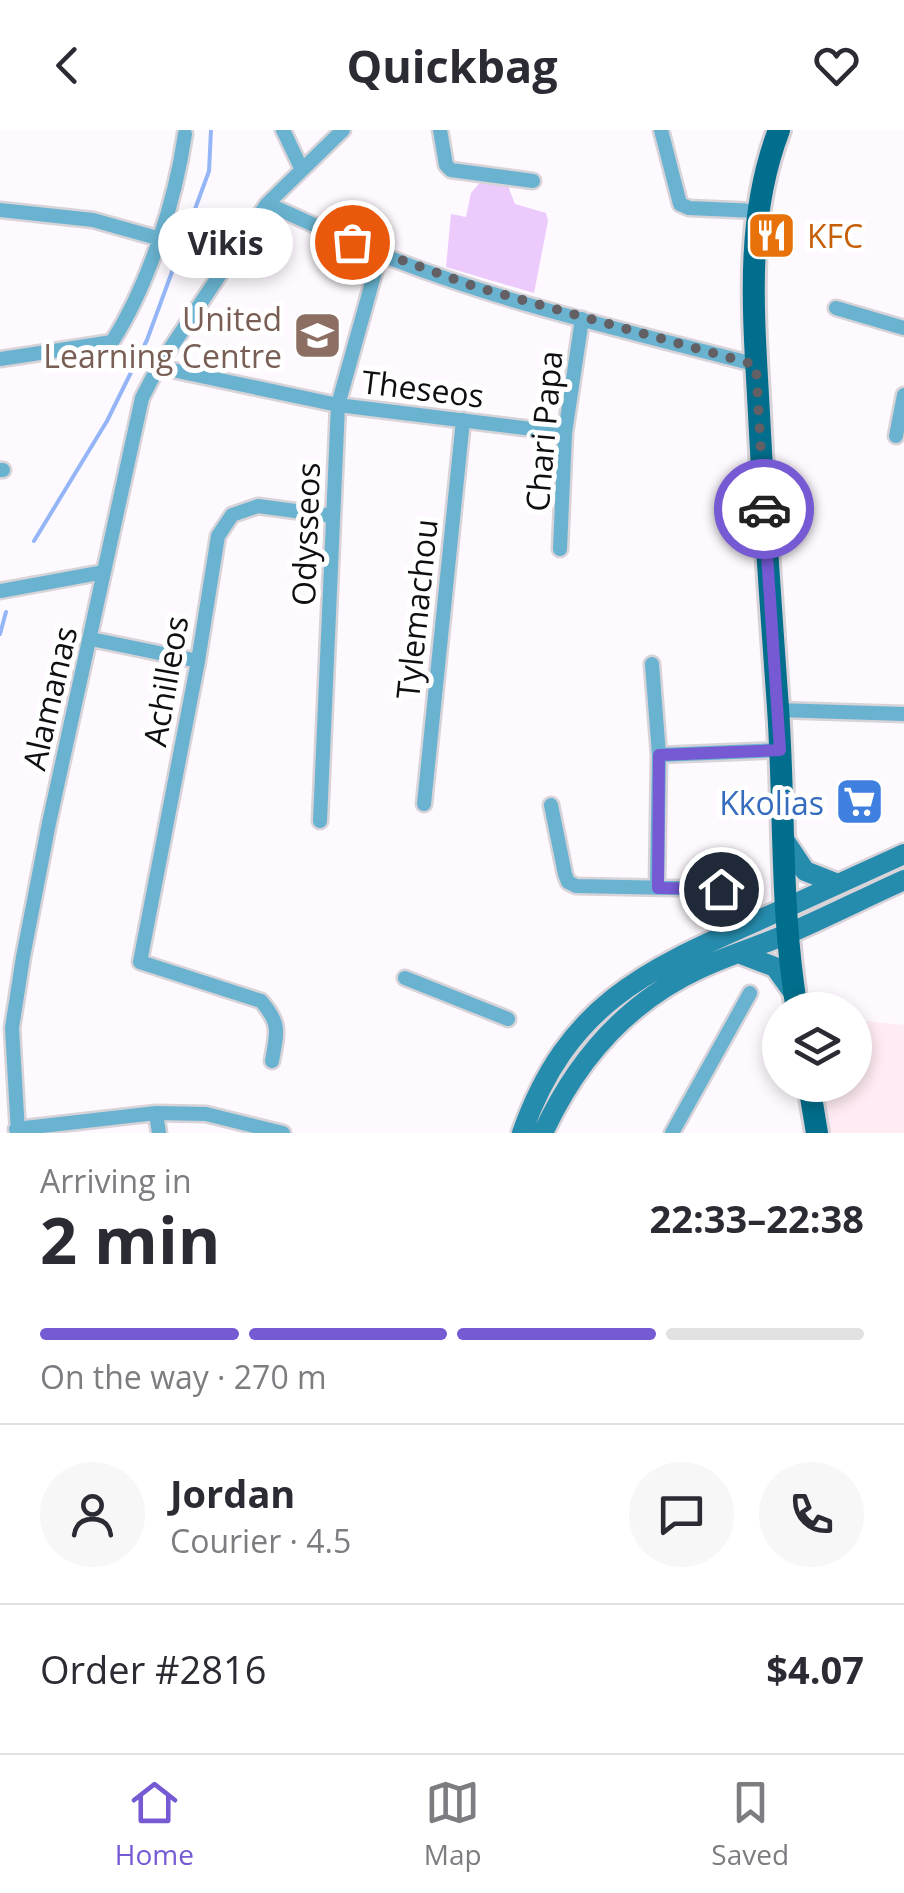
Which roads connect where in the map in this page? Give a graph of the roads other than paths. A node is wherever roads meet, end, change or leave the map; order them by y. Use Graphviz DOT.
graph roads {
  1 [pos="283,130"];
  2 [pos="343,130"];
  3 [pos="440,130"];
  4 [pos="662,130"];
  5 [pos="779,130"];
  6 [pos="185,134"];
  7 [pos="302,170"];
  8 [pos="533,181"];
  9 [pos="267,204"];
  10 [pos="0,210"];
  11 [pos="757,211"];
  12 [pos="158,238"];
  13 [pos="380,254"];
  14 [pos="836,308"];
  15 [pos="582,319"];
  16 [pos="904,328"];
  17 [pos="0,359"];
  18 [pos="756,365"];
  19 [pos="158,367"];
  20 [pos="904,395"];
  21 [pos="338,405"];
  22 [pos="463,420"];
  23 [pos="565,433"];
  24 [pos="896,436"];
  25 [pos="333,516"];
  26 [pos="560,549"];
  27 [pos="104,572"];
  28 [pos="0,591"];
  29 [pos="91,640"];
  30 [pos="198,661"];
  31 [pos="652,664"];
  32 [pos="778,710"];
  33 [pos="904,714"];
  34 [pos="780,750"];
  35 [pos="659,755"];
  36 [pos="424,804"];
  37 [pos="550,806"];
  38 [pos="320,822"];
  39 [pos="783,838"];
  40 [pos="904,854"];
  41 [pos="904,880"];
  42 [pos="838,884"];
  43 [pos="658,888"];
  44 [pos="721,889"];
  45 [pos="785,908"];
  46 [pos="786,934"];
  47 [pos="738,954"];
  48 [pos="405,978"];
  49 [pos="790,992"];
  50 [pos="794,992"];
  51 [pos="750,994"];
  52 [pos="508,1019"];
  53 [pos="272,1061"];
  54 [pos="812,1102"];
  55 [pos="156,1113"];
  56 [pos="17,1131"];
  57 [pos="158,1133"];
  58 [pos="283,1133"];
  59 [pos="522,1133"];
  60 [pos="543,1133"];
  61 [pos="672,1133"];
  62 [pos="817,1133"];
  1 -- 7 [label="street"];
  2 -- 7 [label="street, Alamanas"];
  3 -- 8 [label="street"];
  4 -- 11 [label="street"];
  5 -- 11 [label="main road"];
  6 -- 12 [label="street"];
  7 -- 9 [label="street, Alamanas"];
  9 -- 13 [label="street"];
  9 -- 19 [label="street, Alamanas"];
  10 -- 12 [label="street"];
  11 -- 18 [label="main road"];
  12 -- 17 [label="street"];
  13 -- 15 [label="street"];
  13 -- 21 [label="street, Odysseos"];
  14 -- 16 [label="street"];
  15 -- 18 [label="street"];
  15 -- 23 [label="street, Chari Papa"];
  18 -- 32 [label="main road"];
  19 -- 21 [label="street, Theseos"];
  19 -- 27 [label="street, Alamanas"];
  20 -- 24 [label="street"];
  21 -- 22 [label="street, Theseos"];
  21 -- 25 [label="street, Odysseos"];
  22 -- 23 [label="street, Theseos"];
  22 -- 36 [label="street, Tylemachou"];
  23 -- 26 [label="street, Chari Papa"];
  25 -- 30 [label="street, Achilleos"];
  25 -- 38 [label="street, Odysseos"];
  27 -- 28 [label="street"];
  27 -- 29 [label="street, Alamanas"];
  29 -- 30 [label="street"];
  29 -- 56 [label="street, Alamanas"];
  30 -- 53 [label="street, Achilleos"];
  31 -- 35 [label="street"];
  32 -- 33 [label="street"];
  32 -- 34 [label="main road"];
  34 -- 35 [label="street"];
  34 -- 39 [label="main road"];
  35 -- 43 [label="street"];
  37 -- 43 [label="street"];
  39 -- 42 [label="main road"];
  39 -- 45 [label="main road"];
  40 -- 42 [label="main road"];
  41 -- 46 [label="main road"];
  42 -- 45 [label="main road"];
  43 -- 44 [label="street"];
  45 -- 46 [label="main road"];
  45 -- 59 [label="main road"];
  46 -- 47 [label="main road"];
  46 -- 50 [label="main road"];
  47 -- 49 [label="main road"];
  47 -- 60 [label="main road"];
  48 -- 52 [label="street"];
  51 -- 61 [label="street"];
  54 -- 62 [label="main road"];
  55 -- 56 [label="street"];
  55 -- 57 [label="street"];
  55 -- 58 [label="street"];
}
